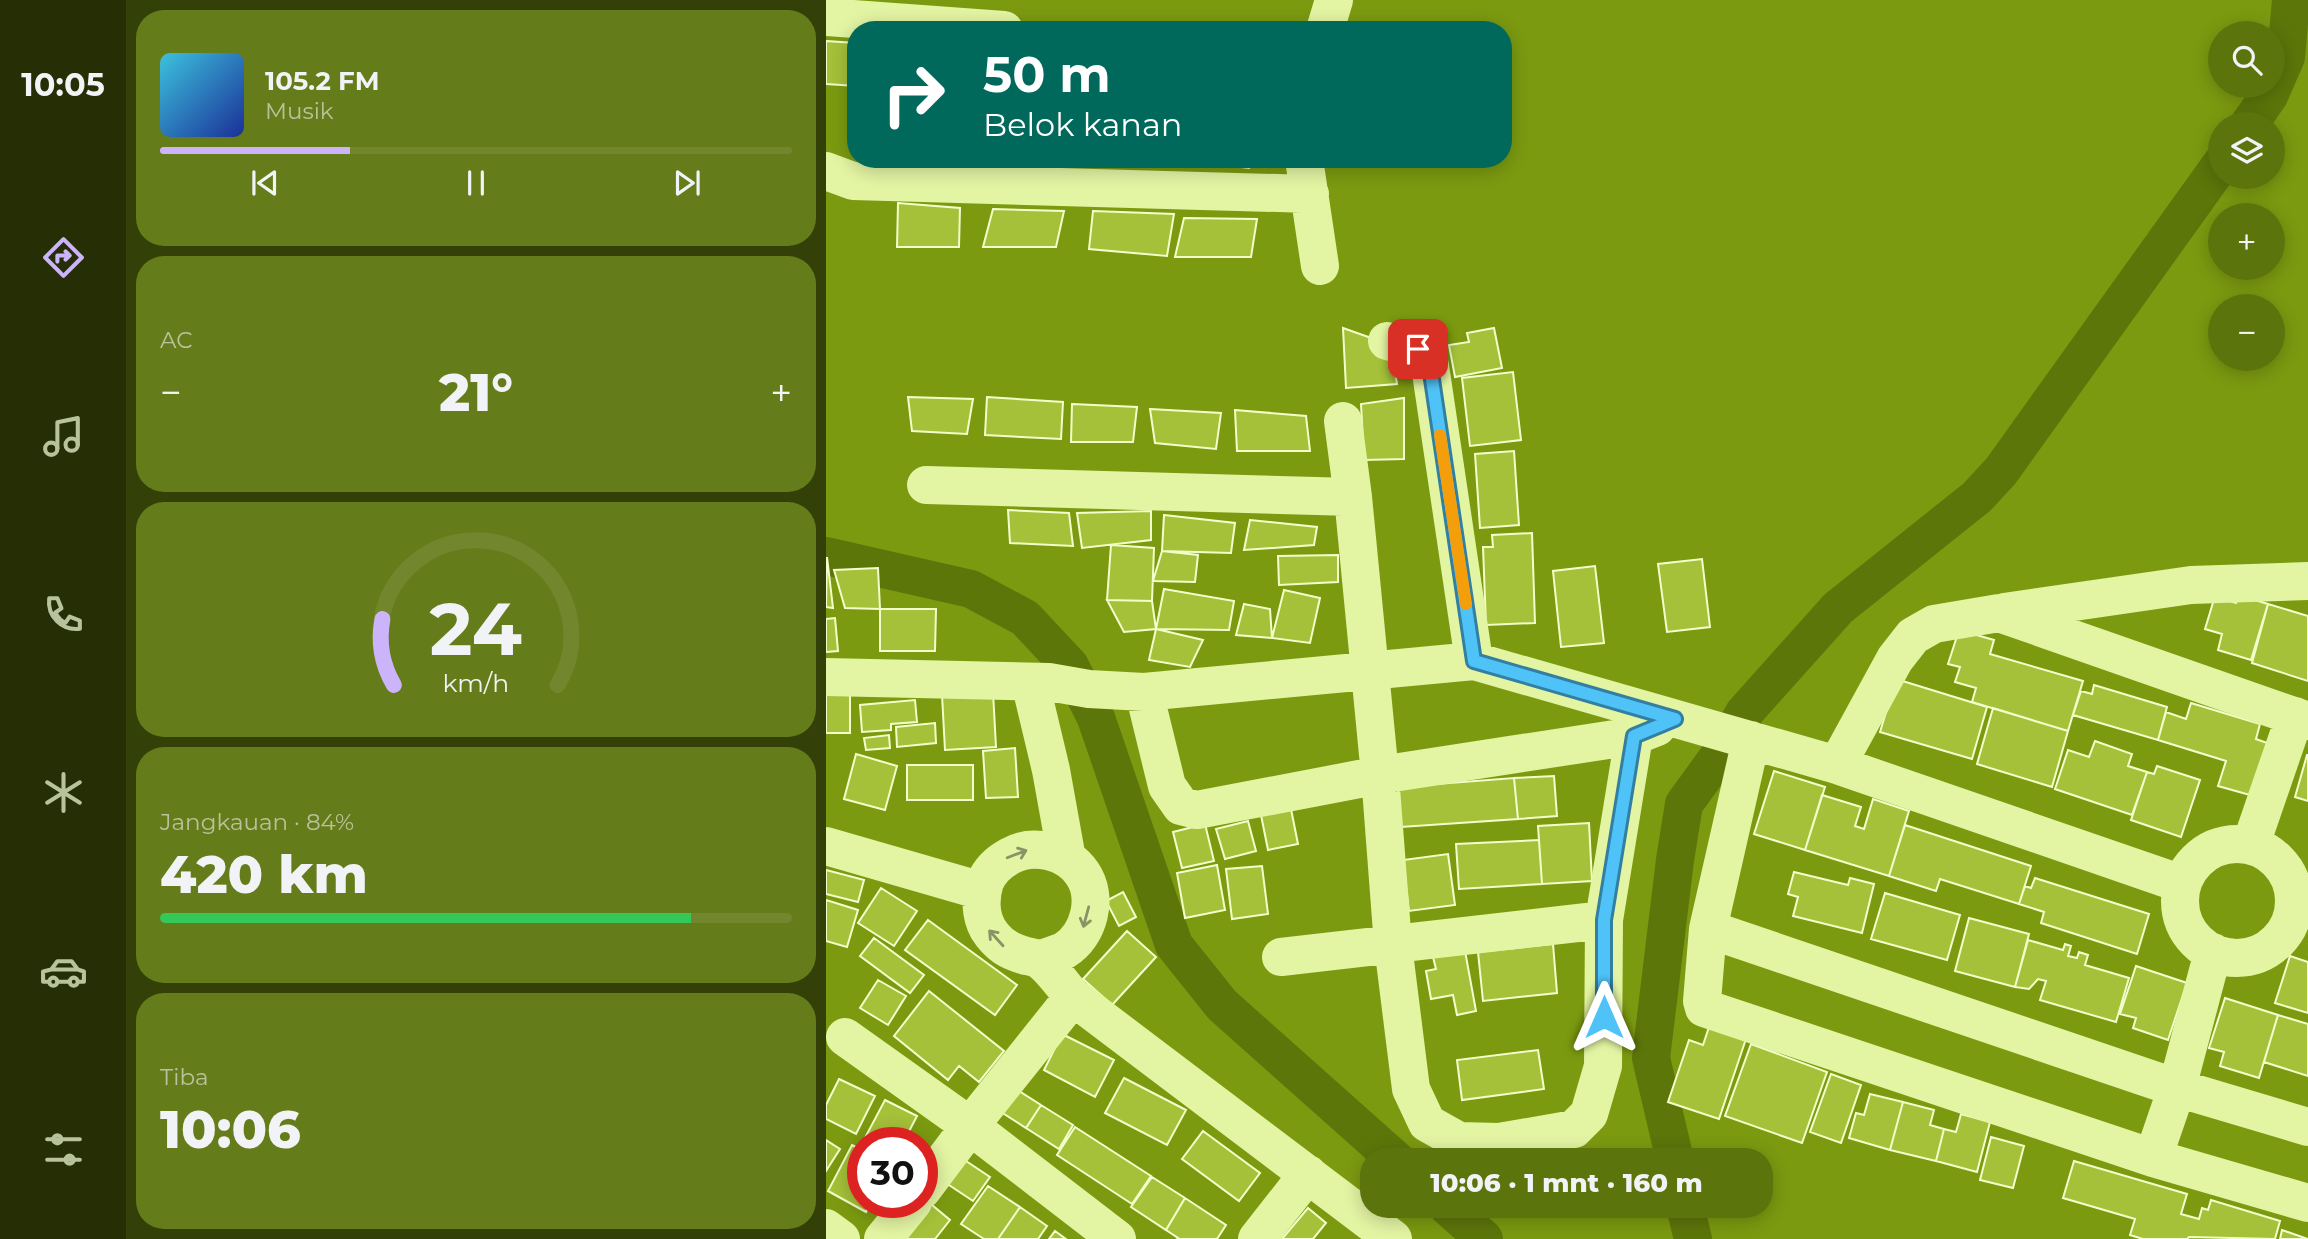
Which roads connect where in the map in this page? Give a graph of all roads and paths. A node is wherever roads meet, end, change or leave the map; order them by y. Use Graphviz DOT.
graph roads {
  1 [pos="1334,0"];
  2 [pos="960,13"];
  3 [pos="826,17"];
  4 [pos="981,21"];
  5 [pos="1328,21"];
  6 [pos="826,171"];
  7 [pos="1307,177"];
  8 [pos="1320,266"];
  9 [pos="1387,341"];
  10 [pos="1343,422"];
  11 [pos="926,485"];
  12 [pos="1353,497"];
  13 [pos="2308,581"];
  14 [pos="1999,613"];
  15 [pos="1474,661"];
  16 [pos="1369,671"];
  17 [pos="826,677"];
  18 [pos="1040,682"];
  19 [pos="1144,692"];
  20 [pos="2301,719"];
  21 [pos="1687,722"];
  22 [pos="1634,736"];
  23 [pos="1743,737"];
  24 [pos="1837,765"];
  25 [pos="1380,775"];
  26 [pos="2251,844"];
  27 [pos="826,846"];
  28 [pos="1067,859"];
  29 [pos="2182,884"];
  30 [pos="982,891"];
  31 [pos="1604,920"];
  32 [pos="2299,928"];
  33 [pos="1708,929"];
  34 [pos="1393,945"];
  35 [pos="2213,952"];
  36 [pos="1281,957"];
  37 [pos="1040,960"];
  38 [pos="1073,997"];
  39 [pos="845,1037"];
  40 [pos="2177,1088"];
  41 [pos="970,1126"];
  42 [pos="2308,1127"];
  43 [pos="2153,1158"];
  44 [pos="938,1169"];
  45 [pos="1308,1174"];
  46 [pos="2308,1203"];
  47 [pos="900,1218"];
  48 [pos="826,1228"];
  49 [pos="841,1239"];
  50 [pos="883,1239"];
  51 [pos="1117,1239"];
  52 [pos="1257,1239"];
  53 [pos="1393,1239"];
  1 -- 5 [label="street"];
  2 -- 3 [label="street"];
  2 -- 4 [label="street"];
  6 -- 7 [label="street"];
  7 -- 8 [label="street"];
  9 -- 15 [label="street"];
  10 -- 12 [label="street"];
  11 -- 12 [label="street"];
  12 -- 16 [label="street"];
  13 -- 14 [label="street"];
  14 -- 20 [label="street"];
  14 -- 24 [label="street"];
  15 -- 16 [label="street"];
  15 -- 21 [label="street"];
  16 -- 19 [label="street"];
  16 -- 25 [label="street"];
  17 -- 18 [label="street"];
  18 -- 19 [label="street"];
  18 -- 28 [label="street"];
  19 -- 25 [label="street"];
  20 -- 26 [label="street"];
  21 -- 22 [label="street"];
  21 -- 23 [label="street"];
  22 -- 25 [label="street"];
  22 -- 31 [label="street"];
  23 -- 24 [label="street"];
  23 -- 33 [label="street"];
  24 -- 29 [label="street"];
  25 -- 34 [label="street"];
  26 -- 29 [label="street"];
  26 -- 32 [label="street"];
  27 -- 30 [label="street"];
  30 -- 28 [label="street, one-way"];
  28 -- 37 [label="street, one-way"];
  29 -- 35 [label="street"];
  37 -- 30 [label="street, one-way"];
  31 -- 34 [label="street"];
  31 -- 34 [label="street"];
  32 -- 35 [label="street"];
  33 -- 40 [label="street"];
  33 -- 43 [label="street"];
  34 -- 36 [label="street"];
  35 -- 40 [label="street"];
  37 -- 38 [label="street"];
  38 -- 41 [label="street"];
  38 -- 45 [label="street"];
  39 -- 41 [label="street"];
  40 -- 42 [label="street"];
  40 -- 43 [label="street"];
  41 -- 44 [label="street"];
  41 -- 51 [label="street"];
  43 -- 46 [label="street"];
  45 -- 52 [label="street"];
  45 -- 53 [label="street"];
  47 -- 50 [label="street"];
  48 -- 49 [label="street"];
}
